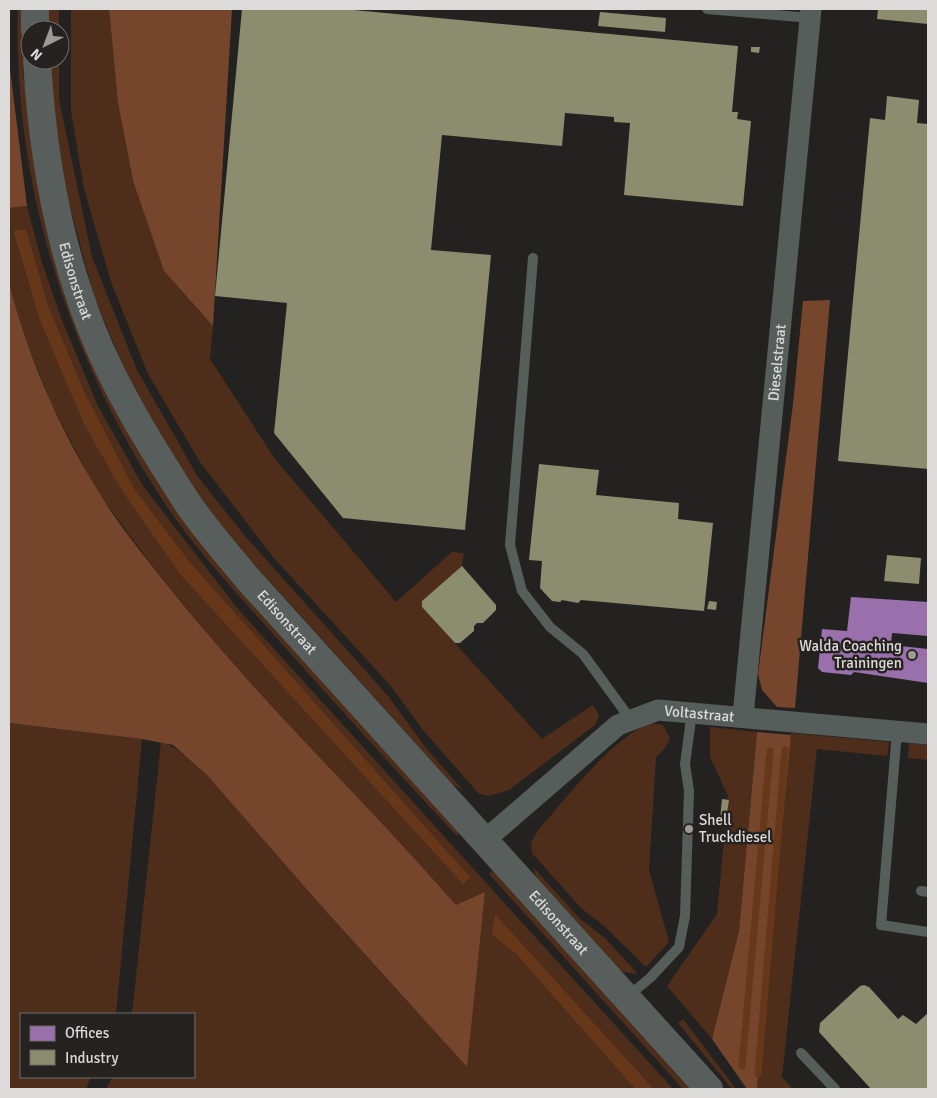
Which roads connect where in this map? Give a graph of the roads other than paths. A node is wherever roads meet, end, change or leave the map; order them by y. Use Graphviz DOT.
graph roads {
  1 [pos="706,9"];
  2 [pos="811,13"];
  3 [pos="37,70"];
  4 [pos="533,258"];
  5 [pos="692,712"];
  6 [pos="743,716"];
  7 [pos="630,720"];
  8 [pos="897,731"];
  9 [pos="928,734"];
  10 [pos="484,840"];
  11 [pos="928,932"];
  12 [pos="627,998"];
  13 [pos="801,1053"];
  14 [pos="709,1089"];
  15 [pos="835,1089"];
  1 -- 2 [label="lane"];
  2 -- 6 [label="street, Dieselstraat"];
  3 -- 10 [label="main road, Edisonstraat"];
  4 -- 7 [label="lane"];
  5 -- 6 [label="street, Voltastraat"];
  5 -- 7 [label="street, Voltastraat"];
  5 -- 12 [label="lane"];
  6 -- 8 [label="street, Voltastraat"];
  7 -- 10 [label="street, Voltastraat"];
  8 -- 9 [label="street, Voltastraat"];
  8 -- 11 [label="lane"];
  10 -- 12 [label="main road, Edisonstraat"];
  12 -- 14 [label="main road, Edisonstraat"];
  13 -- 15 [label="lane"];
}
